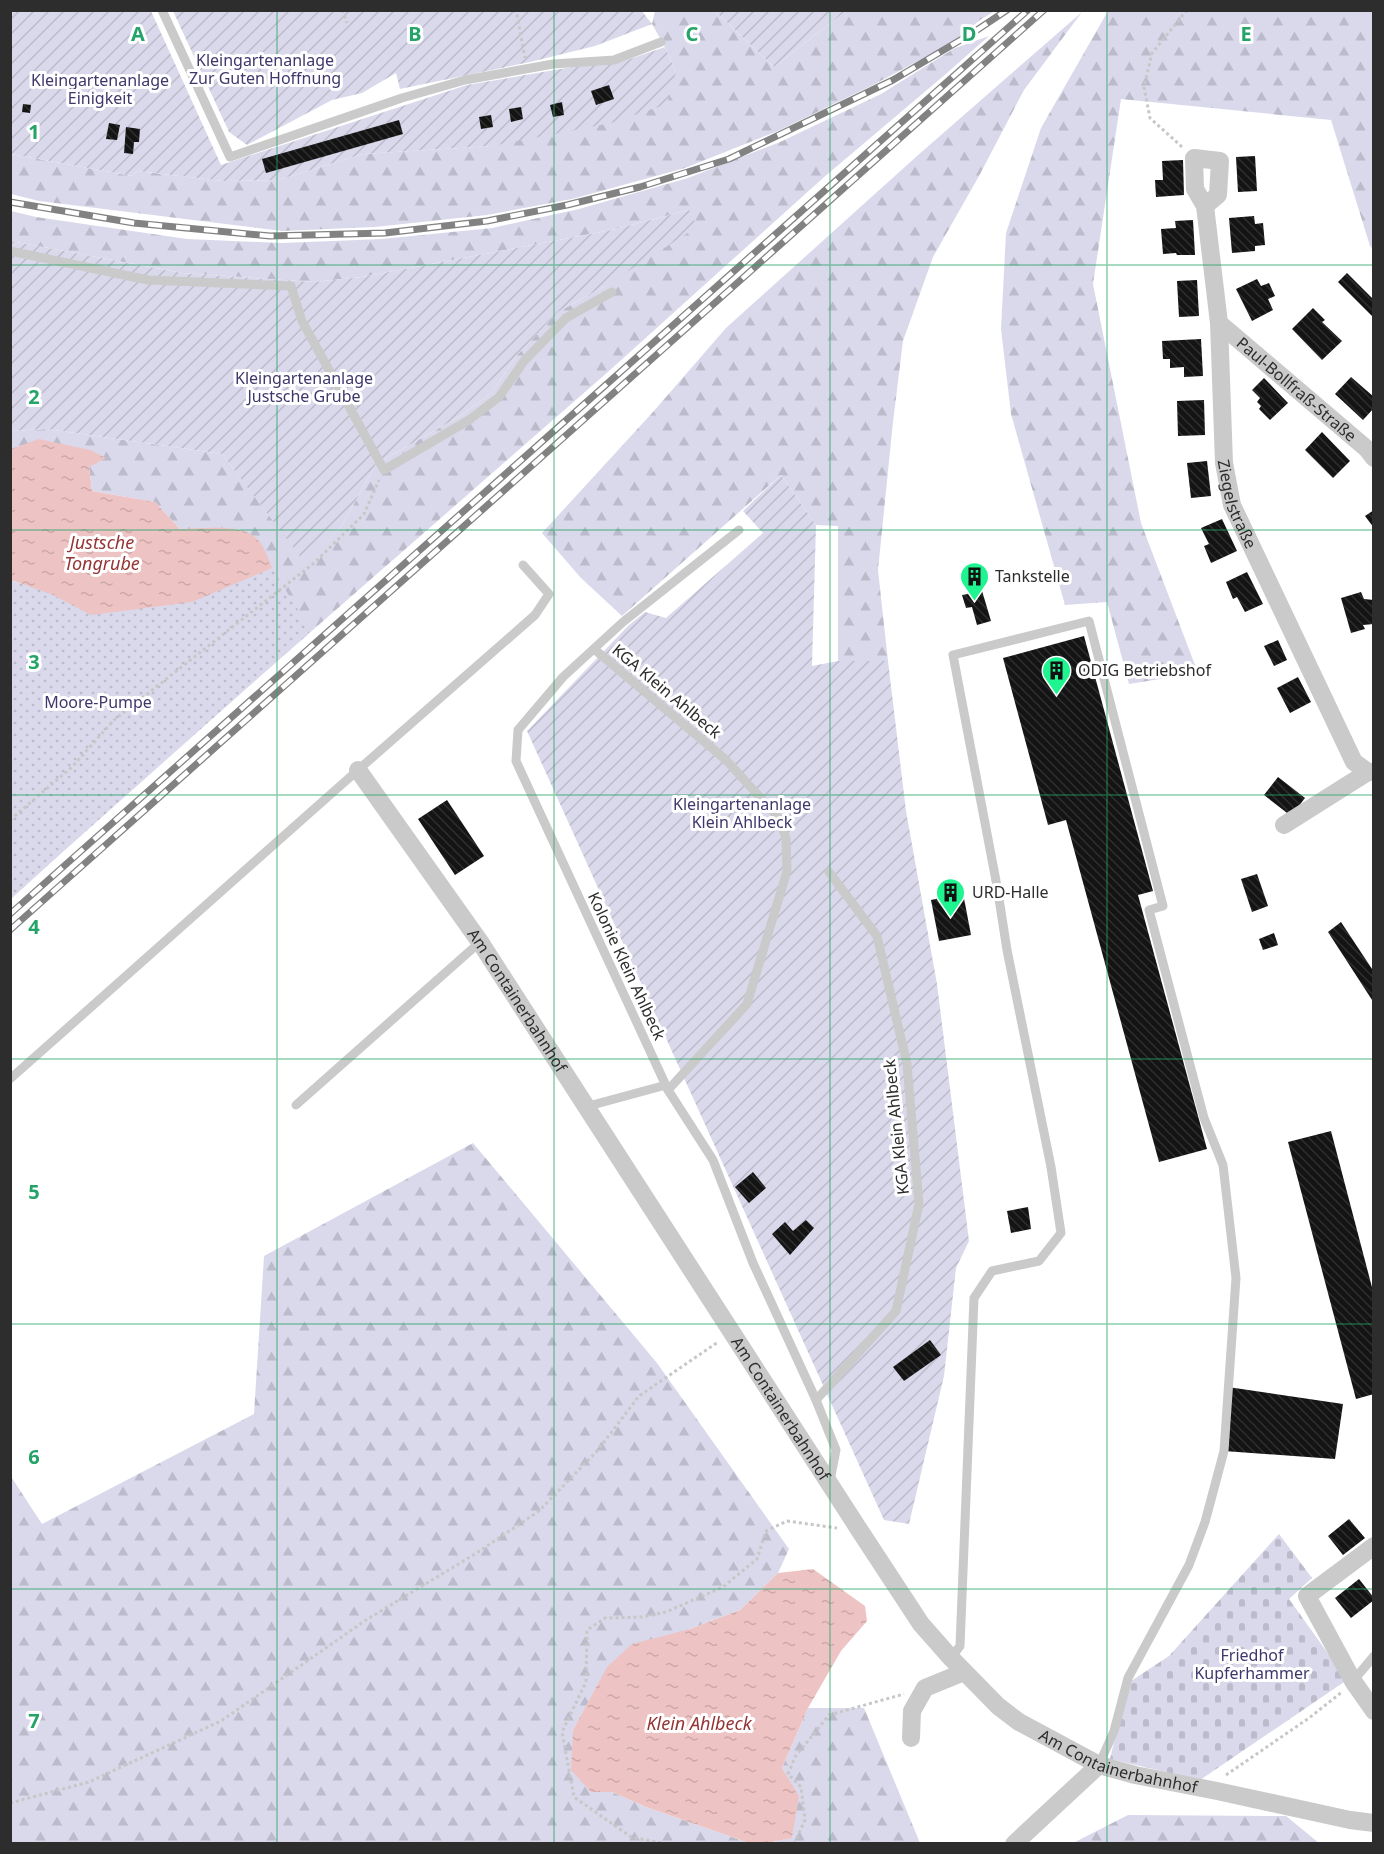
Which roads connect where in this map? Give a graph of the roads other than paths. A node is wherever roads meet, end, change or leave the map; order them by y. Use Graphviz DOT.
graph roads {
  1 [pos="162,10"];
  2 [pos="661,42"];
  3 [pos="1205,206"];
  4 [pos="10,251"];
  5 [pos="612,292"];
  6 [pos="1219,323"];
  7 [pos="1374,458"];
  8 [pos="739,530"];
  9 [pos="523,565"];
  10 [pos="594,649"];
  11 [pos="358,770"];
  12 [pos="1371,772"];
  13 [pos="1284,825"];
  14 [pos="829,872"];
  15 [pos="480,942"];
  16 [pos="10,1079"];
  17 [pos="667,1088"];
  18 [pos="296,1104"];
  19 [pos="585,1107"];
  20 [pos="816,1400"];
  21 [pos="829,1483"];
  22 [pos="1374,1546"];
  23 [pos="1374,1656"];
  24 [pos="951,1658"];
  25 [pos="964,1671"];
  26 [pos="1353,1681"];
  27 [pos="1374,1711"];
  28 [pos="911,1738"];
  29 [pos="1099,1765"];
  30 [pos="1374,1823"];
  31 [pos="1014,1844"];
  1 -- 2 [label="lane"];
  3 -- 3 [label="street, Ziegelstraße"];
  3 -- 6 [label="street, Ziegelstraße"];
  4 -- 5 [label="lane"];
  6 -- 7 [label="street, Paul-Bollfraß-Straße"];
  6 -- 12 [label="street, Ziegelstraße"];
  8 -- 10 [label="lane, Kolonie Klein Ahlbeck"];
  9 -- 11 [label="lane"];
  10 -- 17 [label="lane, Kolonie Klein Ahlbeck"];
  10 -- 17 [label="lane, KGA Klein Ahlbeck"];
  11 -- 15 [label="street, Am Containerbahnhof"];
  11 -- 16 [label="lane"];
  12 -- 13 [label="street, Ziegelstraße"];
  14 -- 20 [label="lane, KGA Klein Ahlbeck"];
  15 -- 18 [label="lane"];
  15 -- 19 [label="street, Am Containerbahnhof"];
  17 -- 19 [label="lane"];
  17 -- 20 [label="lane, Kolonie Klein Ahlbeck"];
  19 -- 21 [label="street, Am Containerbahnhof"];
  20 -- 21 [label="lane, Kolonie Klein Ahlbeck"];
  21 -- 24 [label="street, Am Containerbahnhof"];
  22 -- 26 [label="street"];
  23 -- 26 [label="lane"];
  24 -- 25 [label="street, Am Containerbahnhof"];
  24 -- 29 [label="lane"];
  25 -- 28 [label="street"];
  25 -- 29 [label="street, Am Containerbahnhof"];
  26 -- 27 [label="street"];
  29 -- 30 [label="street, Am Containerbahnhof"];
  29 -- 31 [label="street"];
}
